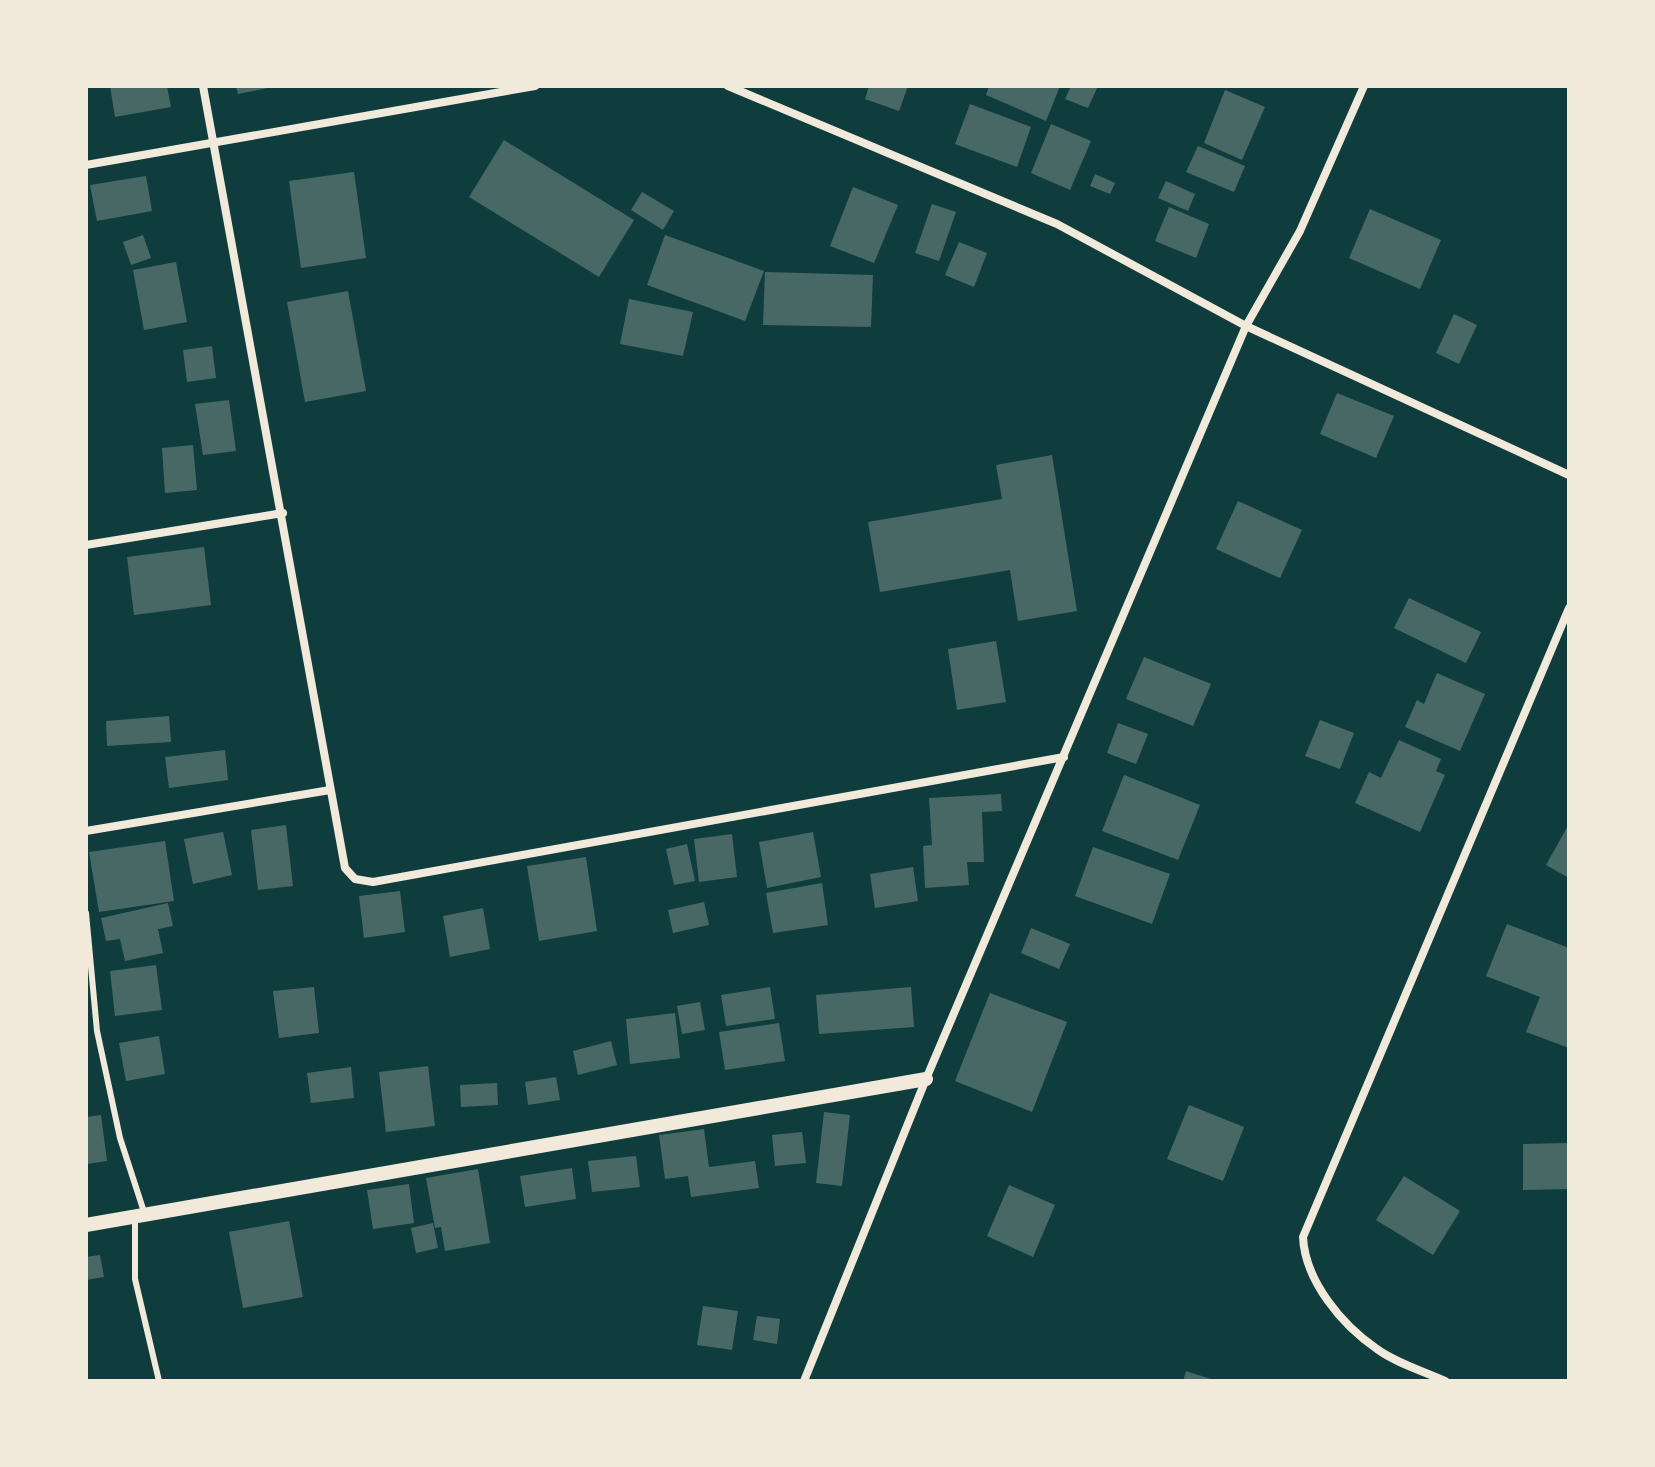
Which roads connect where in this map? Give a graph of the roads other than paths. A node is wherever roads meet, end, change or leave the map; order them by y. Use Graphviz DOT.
graph roads {
  1 [pos="203,86"];
  2 [pos="535,86"];
  3 [pos="728,86"];
  4 [pos="1364,86"];
  5 [pos="214,145"];
  6 [pos="86,165"];
  7 [pos="1246,326"];
  8 [pos="1569,475"];
  9 [pos="283,513"];
  10 [pos="86,545"];
  11 [pos="1569,608"];
  12 [pos="1064,757"];
  13 [pos="330,790"];
  14 [pos="86,831"];
  15 [pos="86,913"];
  16 [pos="926,1079"];
  17 [pos="140,1216"];
  18 [pos="86,1225"];
  19 [pos="159,1381"];
  20 [pos="804,1381"];
  21 [pos="1445,1381"];
  1 -- 5 [label="street"];
  2 -- 5 [label="street"];
  3 -- 7 [label="street"];
  4 -- 7 [label="street"];
  5 -- 6 [label="street"];
  5 -- 9 [label="street"];
  7 -- 8 [label="street"];
  7 -- 12 [label="street"];
  9 -- 10 [label="street"];
  9 -- 13 [label="street"];
  11 -- 21 [label="street"];
  12 -- 13 [label="street"];
  12 -- 16 [label="street"];
  13 -- 14 [label="street"];
  15 -- 17 [label="lane"];
  16 -- 17 [label="street"];
  16 -- 20 [label="street"];
  17 -- 18 [label="street"];
  17 -- 19 [label="lane"];
}
